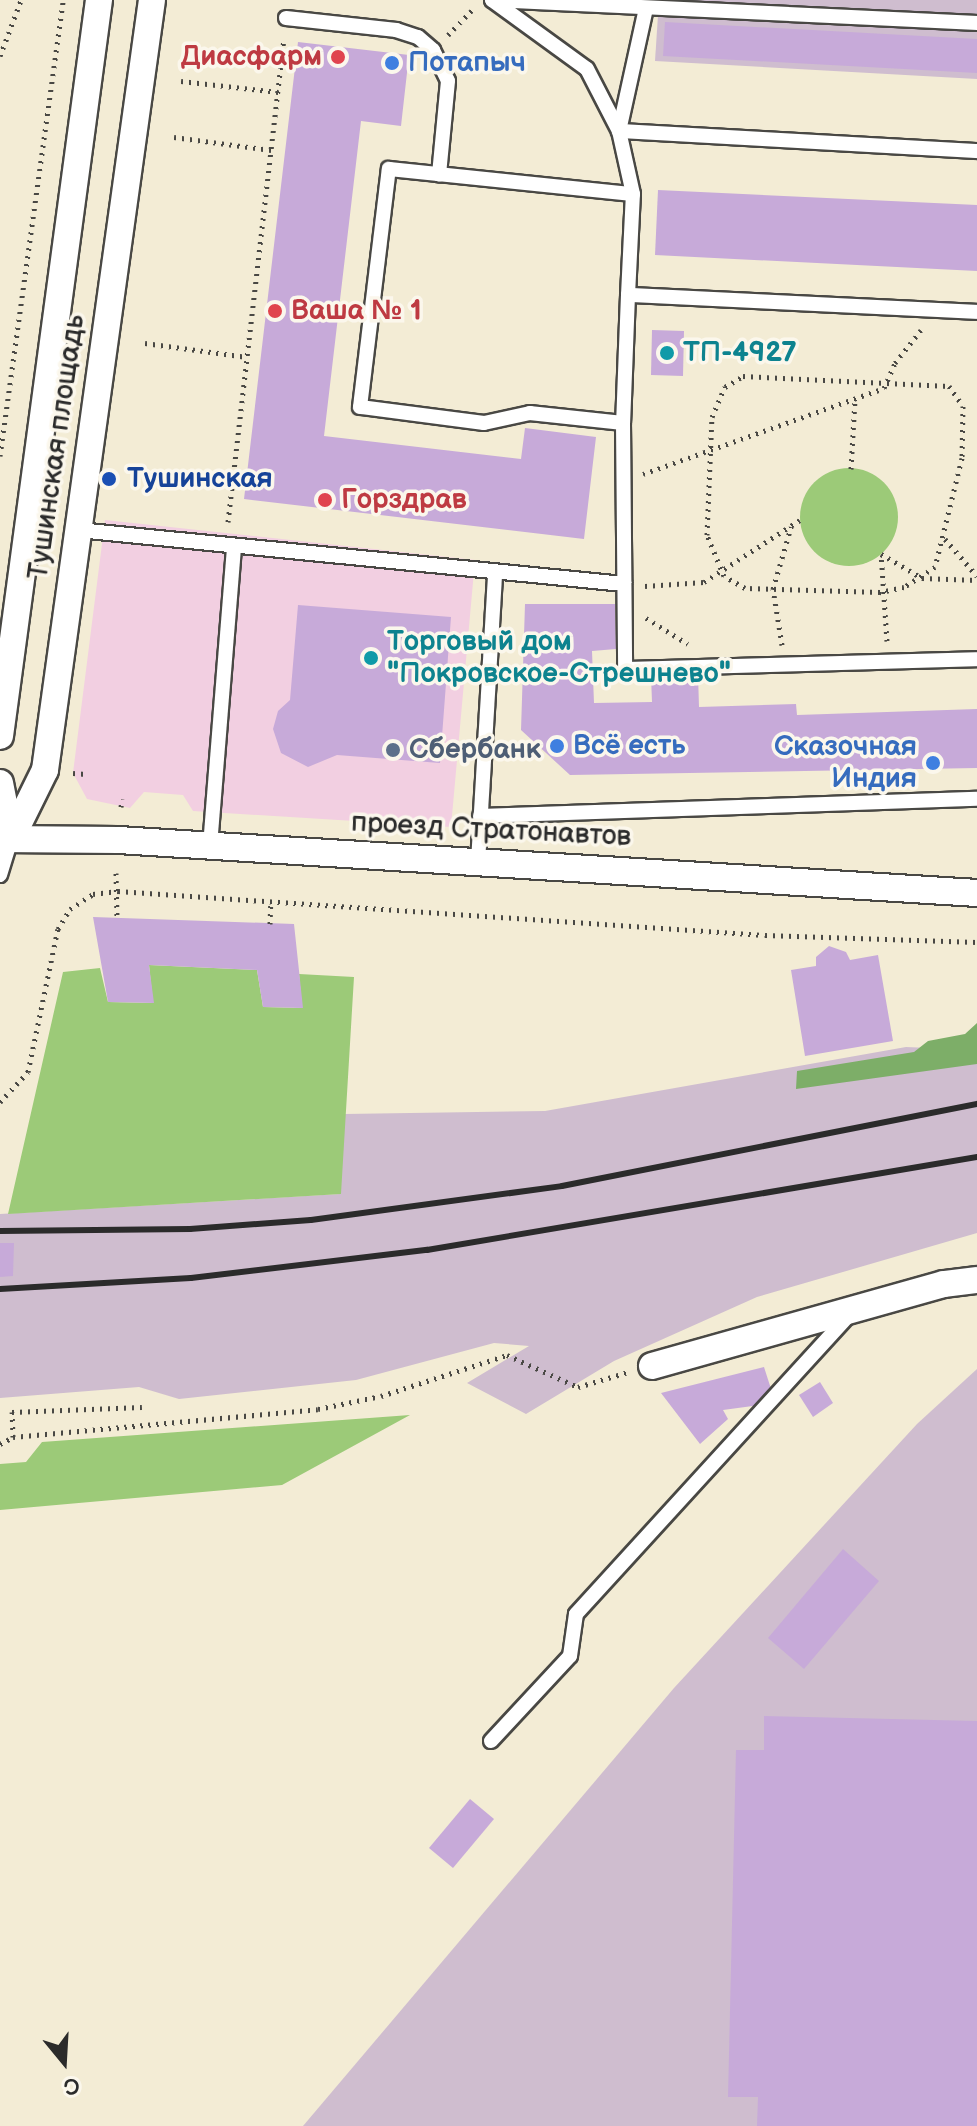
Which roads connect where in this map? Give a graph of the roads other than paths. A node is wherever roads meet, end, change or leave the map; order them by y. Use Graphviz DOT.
graph roads {
  1 [pos="99,0"];
  2 [pos="152,0"];
  3 [pos="595,2"];
  4 [pos="700,5"];
  5 [pos="646,8"];
  6 [pos="286,18"];
  7 [pos="977,23"];
  8 [pos="619,131"];
  9 [pos="977,151"];
  10 [pos="439,175"];
  11 [pos="633,194"];
  12 [pos="628,295"];
  13 [pos="977,312"];
  14 [pos="623,423"];
  15 [pos="78,530"];
  16 [pos="230,547"];
  17 [pos="495,572"];
  18 [pos="624,586"];
  19 [pos="977,659"];
  20 [pos="0,736"];
  21 [pos="0,783"];
  22 [pos="977,799"];
  23 [pos="480,816"];
  24 [pos="6,839"];
  25 [pos="210,846"];
  26 [pos="478,862"];
  27 [pos="0,875"];
  28 [pos="977,893"];
  29 [pos="977,1280"];
  30 [pos="856,1308"];
  31 [pos="652,1366"];
  32 [pos="491,1741"];
  1 -- 20 [label="street, Тушинская площадь"];
  2 -- 15 [label="street, Тушинская площадь"];
  3 -- 5 [label="lane"];
  3 -- 8 [label="lane"];
  4 -- 5 [label="lane"];
  4 -- 7 [label="lane"];
  5 -- 8 [label="lane"];
  6 -- 10 [label="lane"];
  8 -- 9 [label="lane"];
  8 -- 11 [label="lane"];
  10 -- 11 [label="lane"];
  10 -- 14 [label="lane"];
  11 -- 12 [label="lane"];
  12 -- 13 [label="lane"];
  12 -- 14 [label="lane"];
  14 -- 18 [label="lane"];
  15 -- 16 [label="lane"];
  15 -- 24 [label="street, Тушинская площадь"];
  16 -- 17 [label="lane"];
  16 -- 25 [label="lane"];
  17 -- 18 [label="lane"];
  17 -- 23 [label="lane"];
  18 -- 19 [label="lane"];
  21 -- 24 [label="street"];
  22 -- 23 [label="lane"];
  23 -- 26 [label="lane"];
  24 -- 25 [label="street, проезд Стратонавтов"];
  24 -- 27 [label="lane"];
  25 -- 26 [label="street, проезд Стратонавтов"];
  26 -- 28 [label="street, проезд Стратонавтов"];
  29 -- 30 [label="street"];
  30 -- 31 [label="street"];
  30 -- 32 [label="lane"];
}
